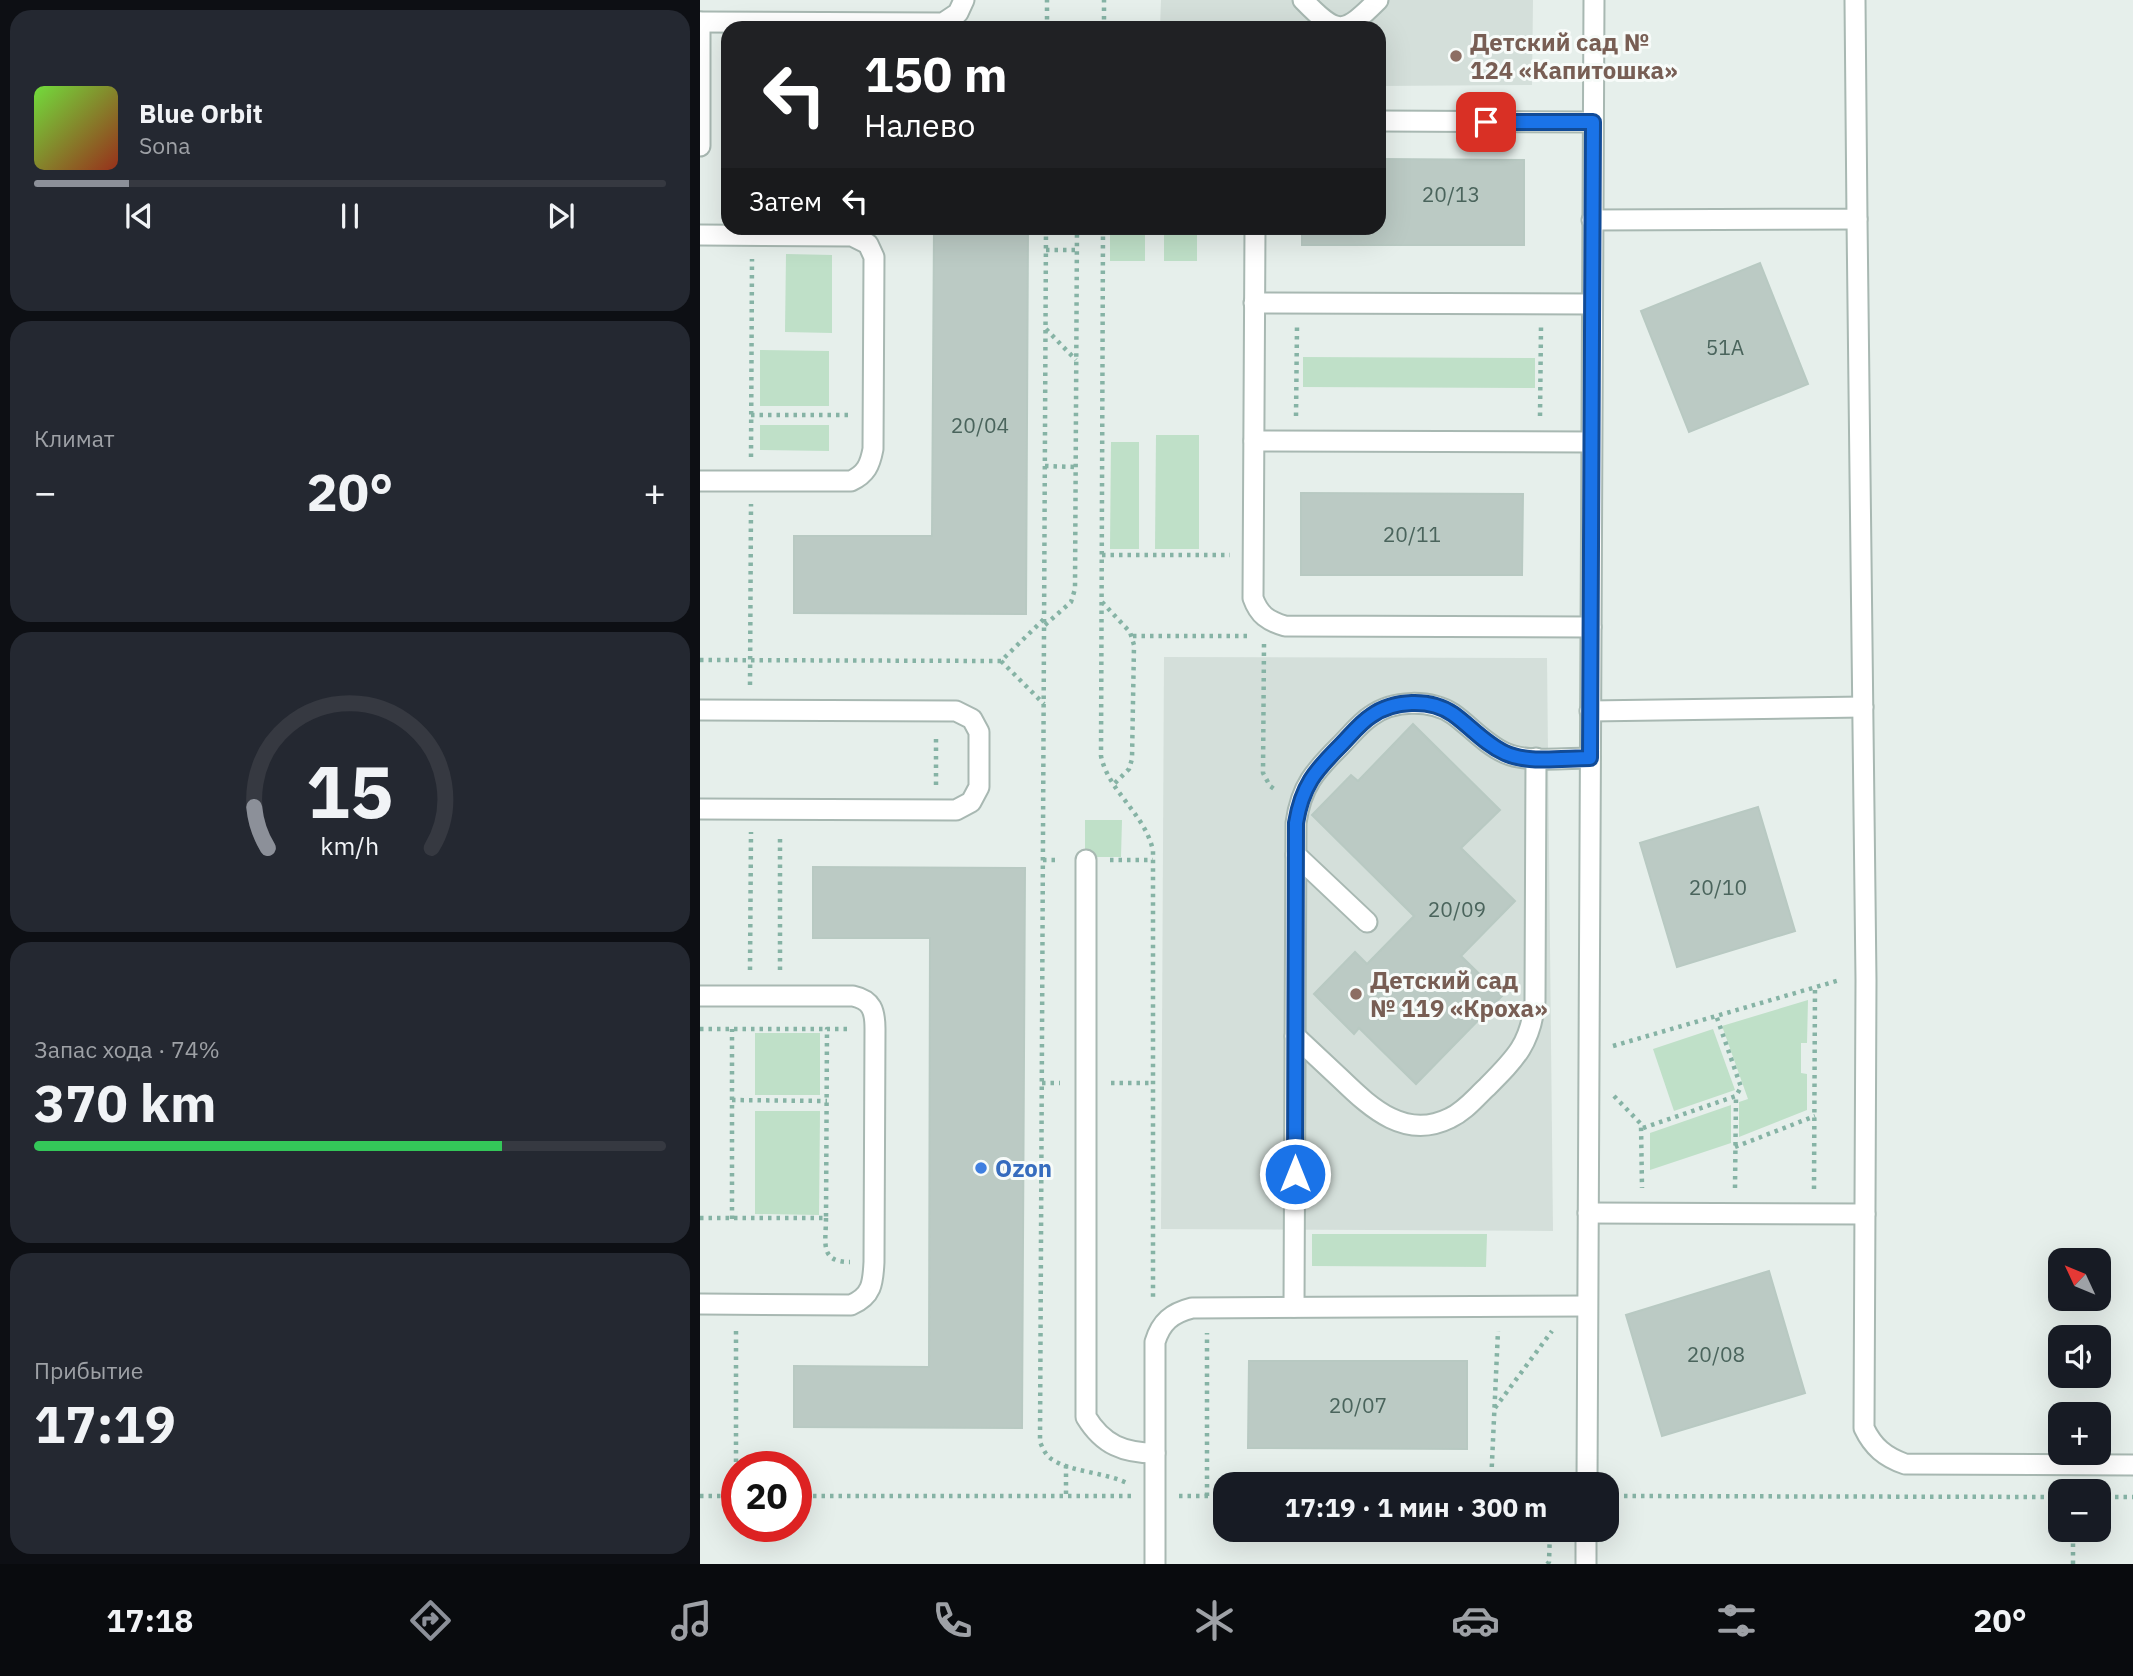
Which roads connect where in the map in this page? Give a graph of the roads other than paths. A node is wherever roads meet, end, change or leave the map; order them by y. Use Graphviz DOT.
graph roads {
  1 [pos="964,0"];
  2 [pos="1303,0"];
  3 [pos="1378,0"];
  4 [pos="1594,0"];
  5 [pos="1855,0"];
  6 [pos="948,21"];
  7 [pos="1324,21"];
  8 [pos="1357,21"];
  9 [pos="700,22"];
  10 [pos="721,22"];
  11 [pos="1386,121"];
  12 [pos="1593,122"];
  13 [pos="700,146"];
  14 [pos="1857,219"];
  15 [pos="1592,220"];
  16 [pos="1255,235"];
  17 [pos="700,236"];
  18 [pos="1254,303"];
  19 [pos="1592,304"];
  20 [pos="1254,441"];
  21 [pos="1591,442"];
  22 [pos="700,481"];
  23 [pos="1591,627"];
  24 [pos="1863,707"];
  25 [pos="700,710"];
  26 [pos="1590,711"];
  27 [pos="1536,758"];
  28 [pos="1590,758"];
  29 [pos="700,809"];
  30 [pos="1296,855"];
  31 [pos="1086,860"];
  32 [pos="1367,922"];
  33 [pos="700,996"];
  34 [pos="1295,1036"];
  35 [pos="1588,1213"];
  36 [pos="1865,1214"];
  37 [pos="700,1304"];
  38 [pos="1579,1306"];
  39 [pos="1294,1307"];
  40 [pos="1155,1453"];
  41 [pos="2133,1465"];
  42 [pos="1586,1472"];
  43 [pos="1586,1542"];
  44 [pos="1155,1564"];
  45 [pos="1586,1564"];
  1 -- 6 [label="lane"];
  2 -- 7 [label="lane"];
  3 -- 8 [label="lane"];
  4 -- 12 [label="lane"];
  5 -- 14 [label="lane"];
  9 -- 10 [label="lane"];
  9 -- 13 [label="lane"];
  11 -- 12 [label="lane"];
  12 -- 15 [label="lane"];
  14 -- 15 [label="lane"];
  14 -- 24 [label="lane"];
  15 -- 19 [label="lane"];
  16 -- 18 [label="lane"];
  17 -- 22 [label="lane"];
  18 -- 19 [label="lane"];
  18 -- 20 [label="lane"];
  19 -- 21 [label="lane"];
  20 -- 21 [label="lane"];
  20 -- 23 [label="lane"];
  21 -- 23 [label="lane"];
  23 -- 26 [label="lane"];
  24 -- 26 [label="lane"];
  24 -- 36 [label="lane"];
  25 -- 29 [label="lane"];
  26 -- 28 [label="lane"];
  27 -- 28 [label="lane"];
  27 -- 30 [label="lane"];
  27 -- 34 [label="lane"];
  28 -- 35 [label="lane"];
  30 -- 32 [label="lane"];
  30 -- 34 [label="lane"];
  31 -- 40 [label="lane"];
  33 -- 37 [label="lane"];
  34 -- 39 [label="lane"];
  35 -- 36 [label="lane"];
  35 -- 38 [label="lane"];
  36 -- 41 [label="lane"];
  38 -- 39 [label="lane"];
  38 -- 42 [label="lane"];
  39 -- 40 [label="lane"];
  40 -- 44 [label="lane"];
  43 -- 45 [label="lane"];
}
